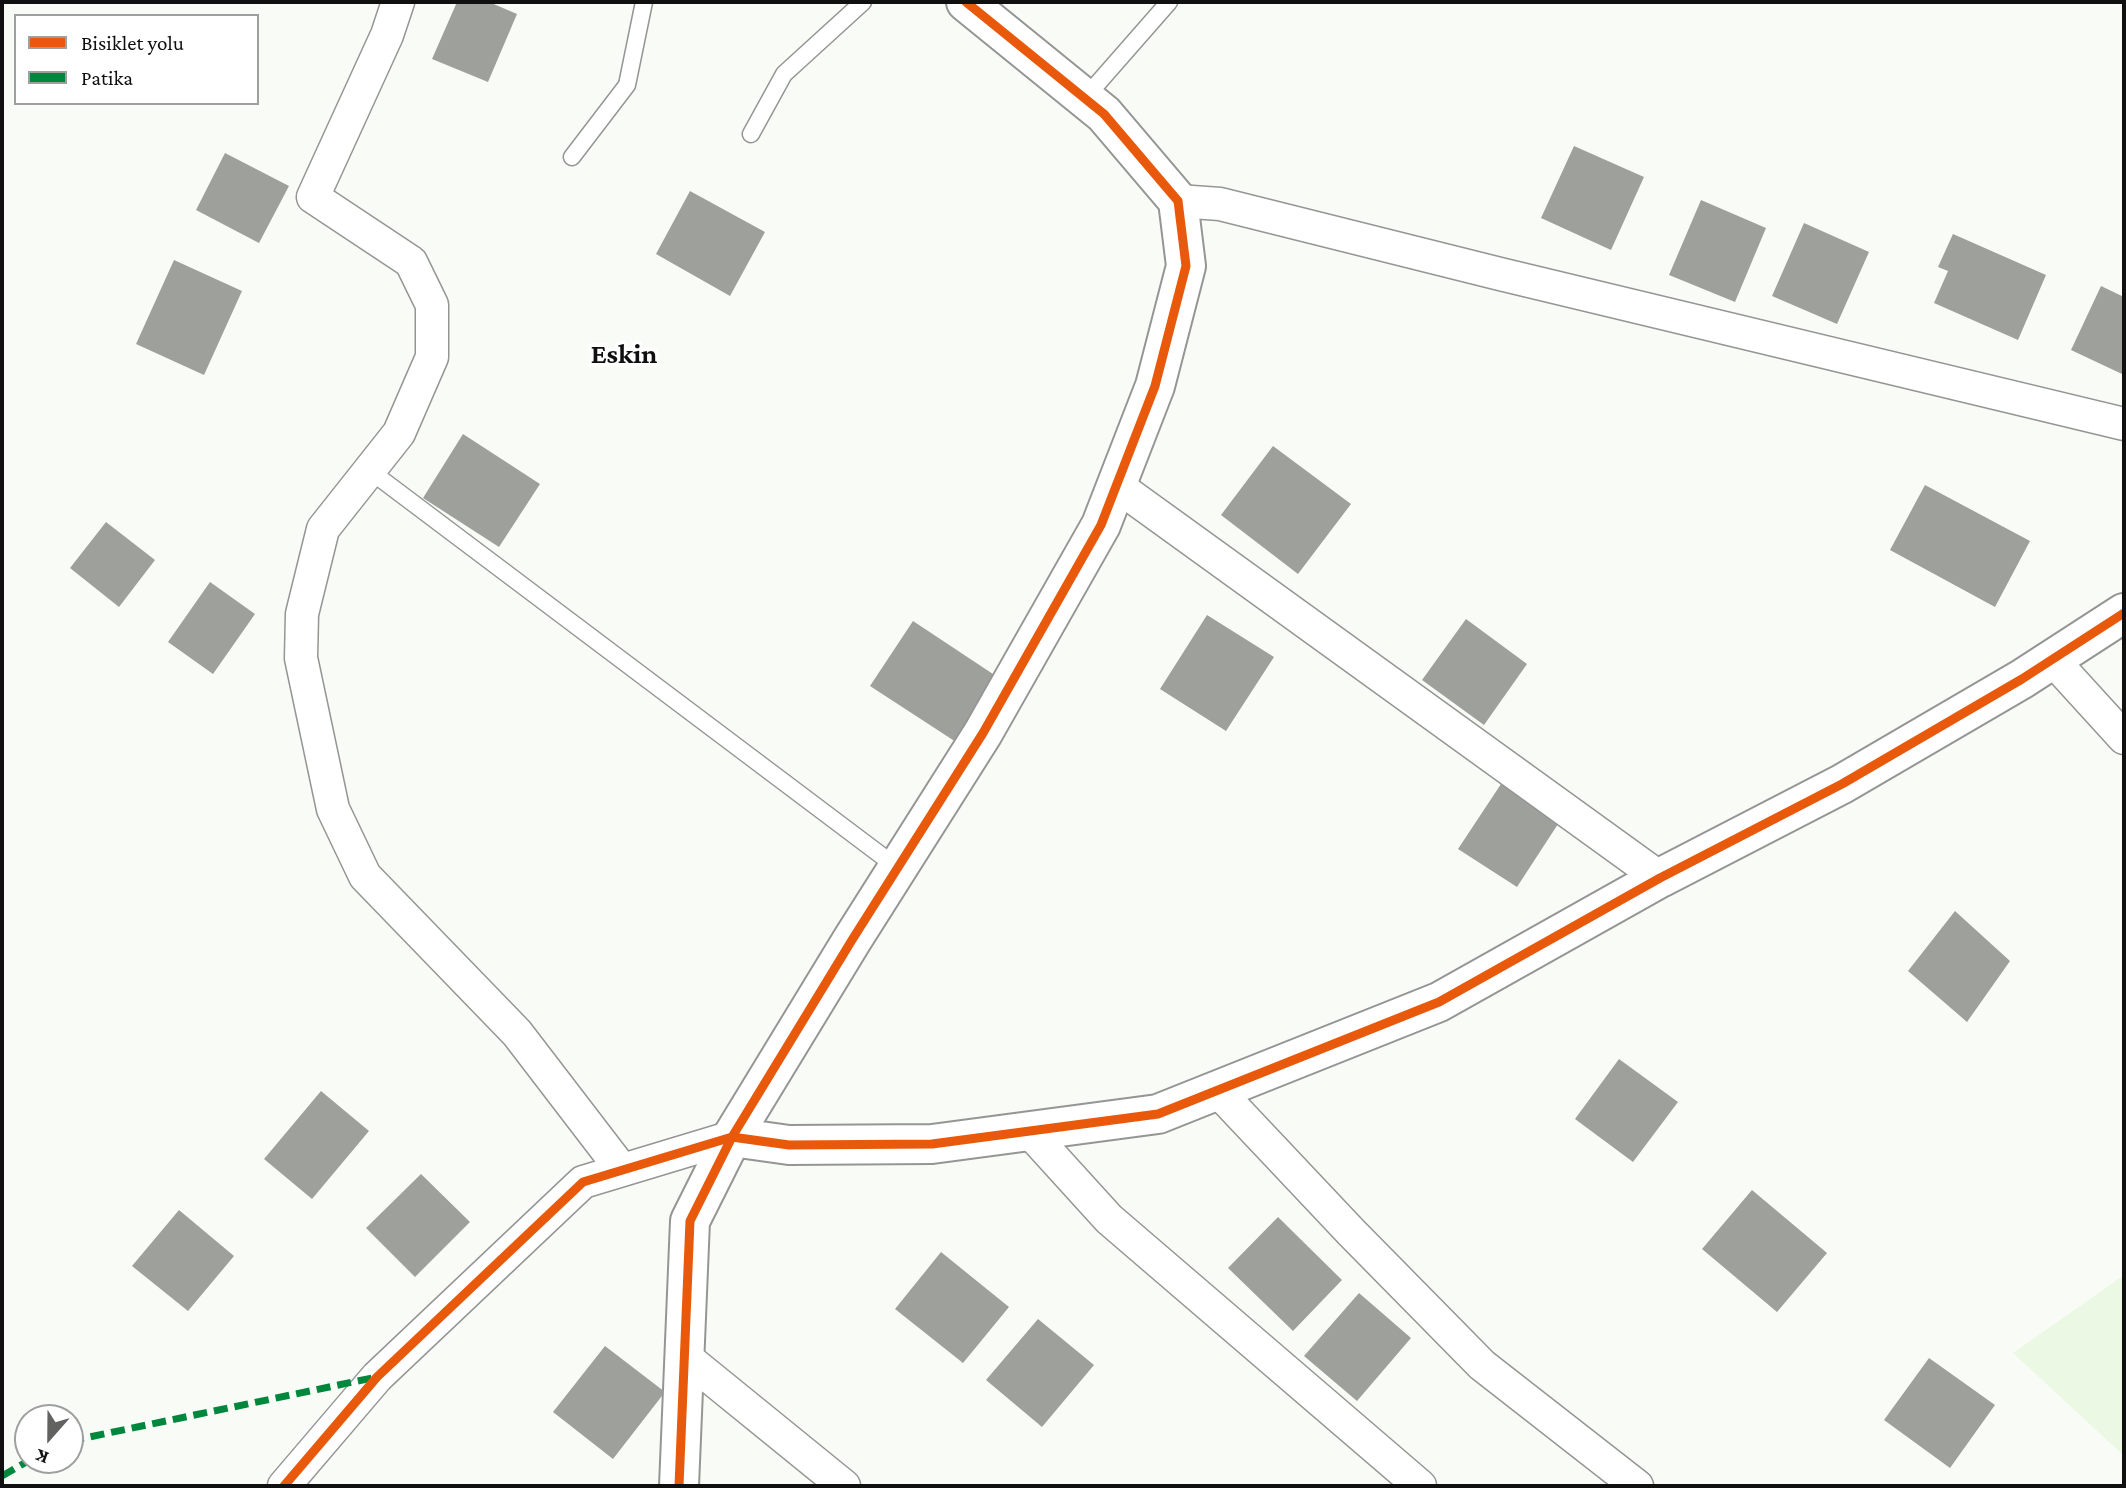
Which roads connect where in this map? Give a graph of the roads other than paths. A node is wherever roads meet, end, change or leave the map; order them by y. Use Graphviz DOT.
graph roads {
  1 [pos="398,2"];
  2 [pos="644,2"];
  3 [pos="863,2"];
  4 [pos="966,2"];
  5 [pos="1169,2"];
  6 [pos="1084,99"];
  7 [pos="751,134"];
  8 [pos="572,157"];
  9 [pos="1178,201"];
  10 [pos="2124,424"];
  11 [pos="369,470"];
  12 [pos="1116,485"];
  13 [pos="2124,613"];
  14 [pos="2052,659"];
  15 [pos="2124,738"];
  16 [pos="898,868"];
  17 [pos="1660,878"];
  18 [pos="1217,1090"];
  19 [pos="1029,1131"];
  20 [pos="732,1138"];
  21 [pos="622,1170"];
  22 [pos="684,1356"];
  23 [pos="284,1486"];
  24 [pos="679,1486"];
  25 [pos="844,1486"];
  26 [pos="1420,1486"];
  27 [pos="1637,1486"];
  1 -- 11 [label="street"];
  2 -- 8 [label="lane"];
  3 -- 7 [label="lane"];
  4 -- 6 [label="street"];
  5 -- 6 [label="lane"];
  6 -- 9 [label="street"];
  9 -- 10 [label="street"];
  9 -- 12 [label="street"];
  11 -- 16 [label="lane"];
  11 -- 21 [label="street"];
  12 -- 16 [label="street"];
  12 -- 17 [label="street"];
  13 -- 14 [label="street"];
  14 -- 15 [label="street"];
  14 -- 17 [label="street"];
  16 -- 20 [label="street"];
  17 -- 18 [label="street"];
  18 -- 19 [label="street"];
  18 -- 27 [label="street"];
  19 -- 20 [label="street"];
  19 -- 26 [label="street"];
  20 -- 21 [label="street"];
  20 -- 22 [label="street"];
  21 -- 23 [label="street"];
  22 -- 24 [label="street"];
  22 -- 25 [label="street"];
}
